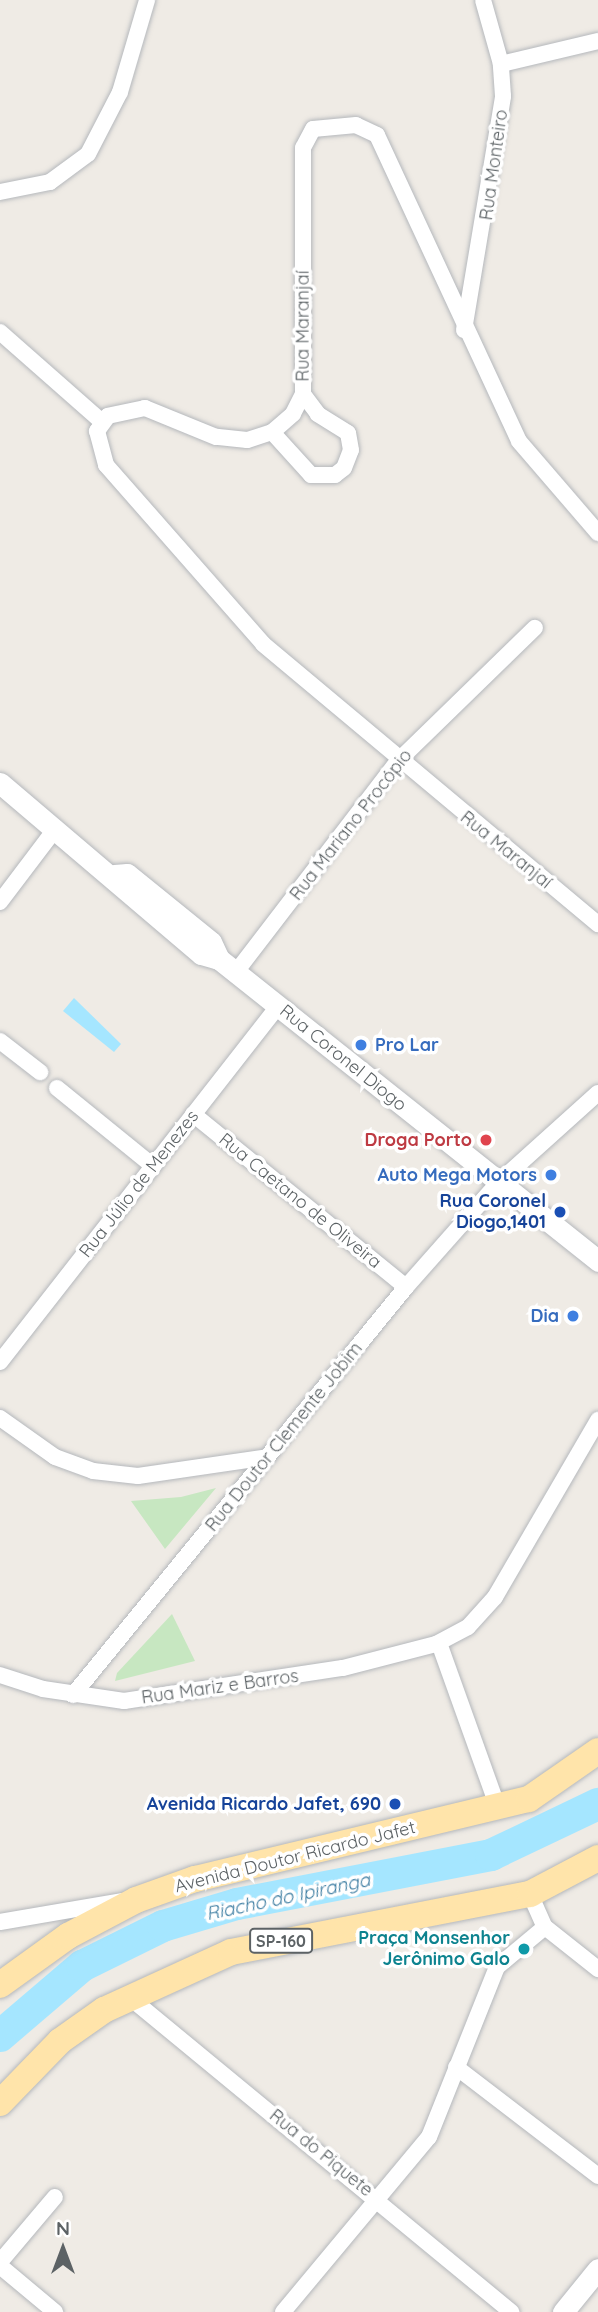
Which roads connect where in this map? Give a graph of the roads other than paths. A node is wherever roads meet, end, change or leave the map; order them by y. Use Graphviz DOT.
graph roads {
  1 [pos="147,0"];
  2 [pos="483,0"];
  3 [pos="598,41"];
  4 [pos="501,64"];
  5 [pos="0,192"];
  6 [pos="464,330"];
  7 [pos="0,332"];
  8 [pos="303,394"];
  9 [pos="101,421"];
  10 [pos="272,432"];
  11 [pos="598,533"];
  12 [pos="535,628"];
  13 [pos="398,761"];
  14 [pos="0,783"];
  15 [pos="56,828"];
  16 [pos="0,902"];
  17 [pos="598,924"];
  18 [pos="228,965"];
  19 [pos="278,1006"];
  20 [pos="0,1041"];
  21 [pos="40,1072"];
  22 [pos="57,1088"];
  23 [pos="598,1093"];
  24 [pos="193,1114"];
  25 [pos="153,1166"];
  26 [pos="499,1182"];
  27 [pos="598,1261"];
  28 [pos="407,1287"];
  29 [pos="0,1362"];
  30 [pos="0,1418"];
  31 [pos="598,1420"];
  32 [pos="268,1457"];
  33 [pos="439,1643"];
  34 [pos="0,1675"];
  35 [pos="72,1695"];
  36 [pos="598,1751"];
  37 [pos="498,1808"];
  38 [pos="598,1858"];
  39 [pos="530,1894"];
  40 [pos="136,1900"];
  41 [pos="0,1922"];
  42 [pos="545,1927"];
  43 [pos="598,1969"];
  44 [pos="0,1985"];
  45 [pos="128,1996"];
  46 [pos="456,2067"];
  47 [pos="0,2103"];
  48 [pos="598,2176"];
  49 [pos="55,2197"];
  50 [pos="377,2199"];
  51 [pos="0,2264"];
  52 [pos="598,2269"];
  53 [pos="55,2312"];
  54 [pos="283,2312"];
  55 [pos="511,2312"];
  56 [pos="563,2312"];
  1 -- 5 [label="street"];
  2 -- 4 [label="street, Rua Monteiro"];
  3 -- 4 [label="street"];
  4 -- 6 [label="street, Rua Monteiro"];
  6 -- 8 [label="street, Rua Maranjaí"];
  6 -- 11 [label="street, Rua Maranjaí"];
  7 -- 9 [label="street"];
  8 -- 10 [label="street, Rua Maranjaí"];
  8 -- 10 [label="street"];
  9 -- 10 [label="street"];
  9 -- 13 [label="street, Rua Maranjaí"];
  12 -- 13 [label="street, Rua Mariano Procópio"];
  13 -- 17 [label="street, Rua Maranjaí"];
  13 -- 18 [label="street, Rua Mariano Procópio"];
  14 -- 15 [label="street, Rua Coronel Diogo"];
  15 -- 16 [label="street"];
  15 -- 18 [label="street, Rua Coronel Diogo"];
  18 -- 19 [label="street, Rua Coronel Diogo"];
  19 -- 24 [label="street, Rua Júlio de Menezes"];
  19 -- 26 [label="street, Rua Coronel Diogo"];
  20 -- 21 [label="street"];
  22 -- 25 [label="street"];
  23 -- 26 [label="street, Rua Doutor Clemente Jobim"];
  24 -- 25 [label="street, Rua Júlio de Menezes"];
  24 -- 28 [label="street, Rua Caetano de Oliveira"];
  25 -- 29 [label="street, Rua Júlio de Menezes"];
  26 -- 27 [label="street, Rua Coronel Diogo"];
  26 -- 28 [label="street, Rua Doutor Clemente Jobim"];
  28 -- 32 [label="street, Rua Doutor Clemente Jobim"];
  30 -- 32 [label="street"];
  31 -- 33 [label="street, Rua Mariz e Barros"];
  32 -- 35 [label="street, Rua Doutor Clemente Jobim"];
  33 -- 35 [label="street, Rua Mariz e Barros"];
  33 -- 37 [label="street"];
  34 -- 35 [label="street, Rua Mariz e Barros"];
  36 -- 37 [label="main road, Avenida Doutor Ricardo Jafet"];
  37 -- 40 [label="main road, Avenida Doutor Ricardo Jafet"];
  38 -- 39 [label="main road, SP-160"];
  39 -- 42 [label="street"];
  39 -- 45 [label="main road, SP-160"];
  40 -- 41 [label="street"];
  40 -- 44 [label="main road, Avenida Doutor Ricardo Jafet"];
  42 -- 43 [label="street"];
  42 -- 46 [label="street"];
  45 -- 47 [label="main road, SP-160"];
  45 -- 50 [label="street, Rua do Piquete"];
  46 -- 48 [label="street"];
  46 -- 50 [label="street"];
  49 -- 51 [label="street"];
  50 -- 54 [label="street"];
  50 -- 55 [label="street, Rua do Piquete"];
  51 -- 53 [label="street"];
  52 -- 56 [label="street"];
}
